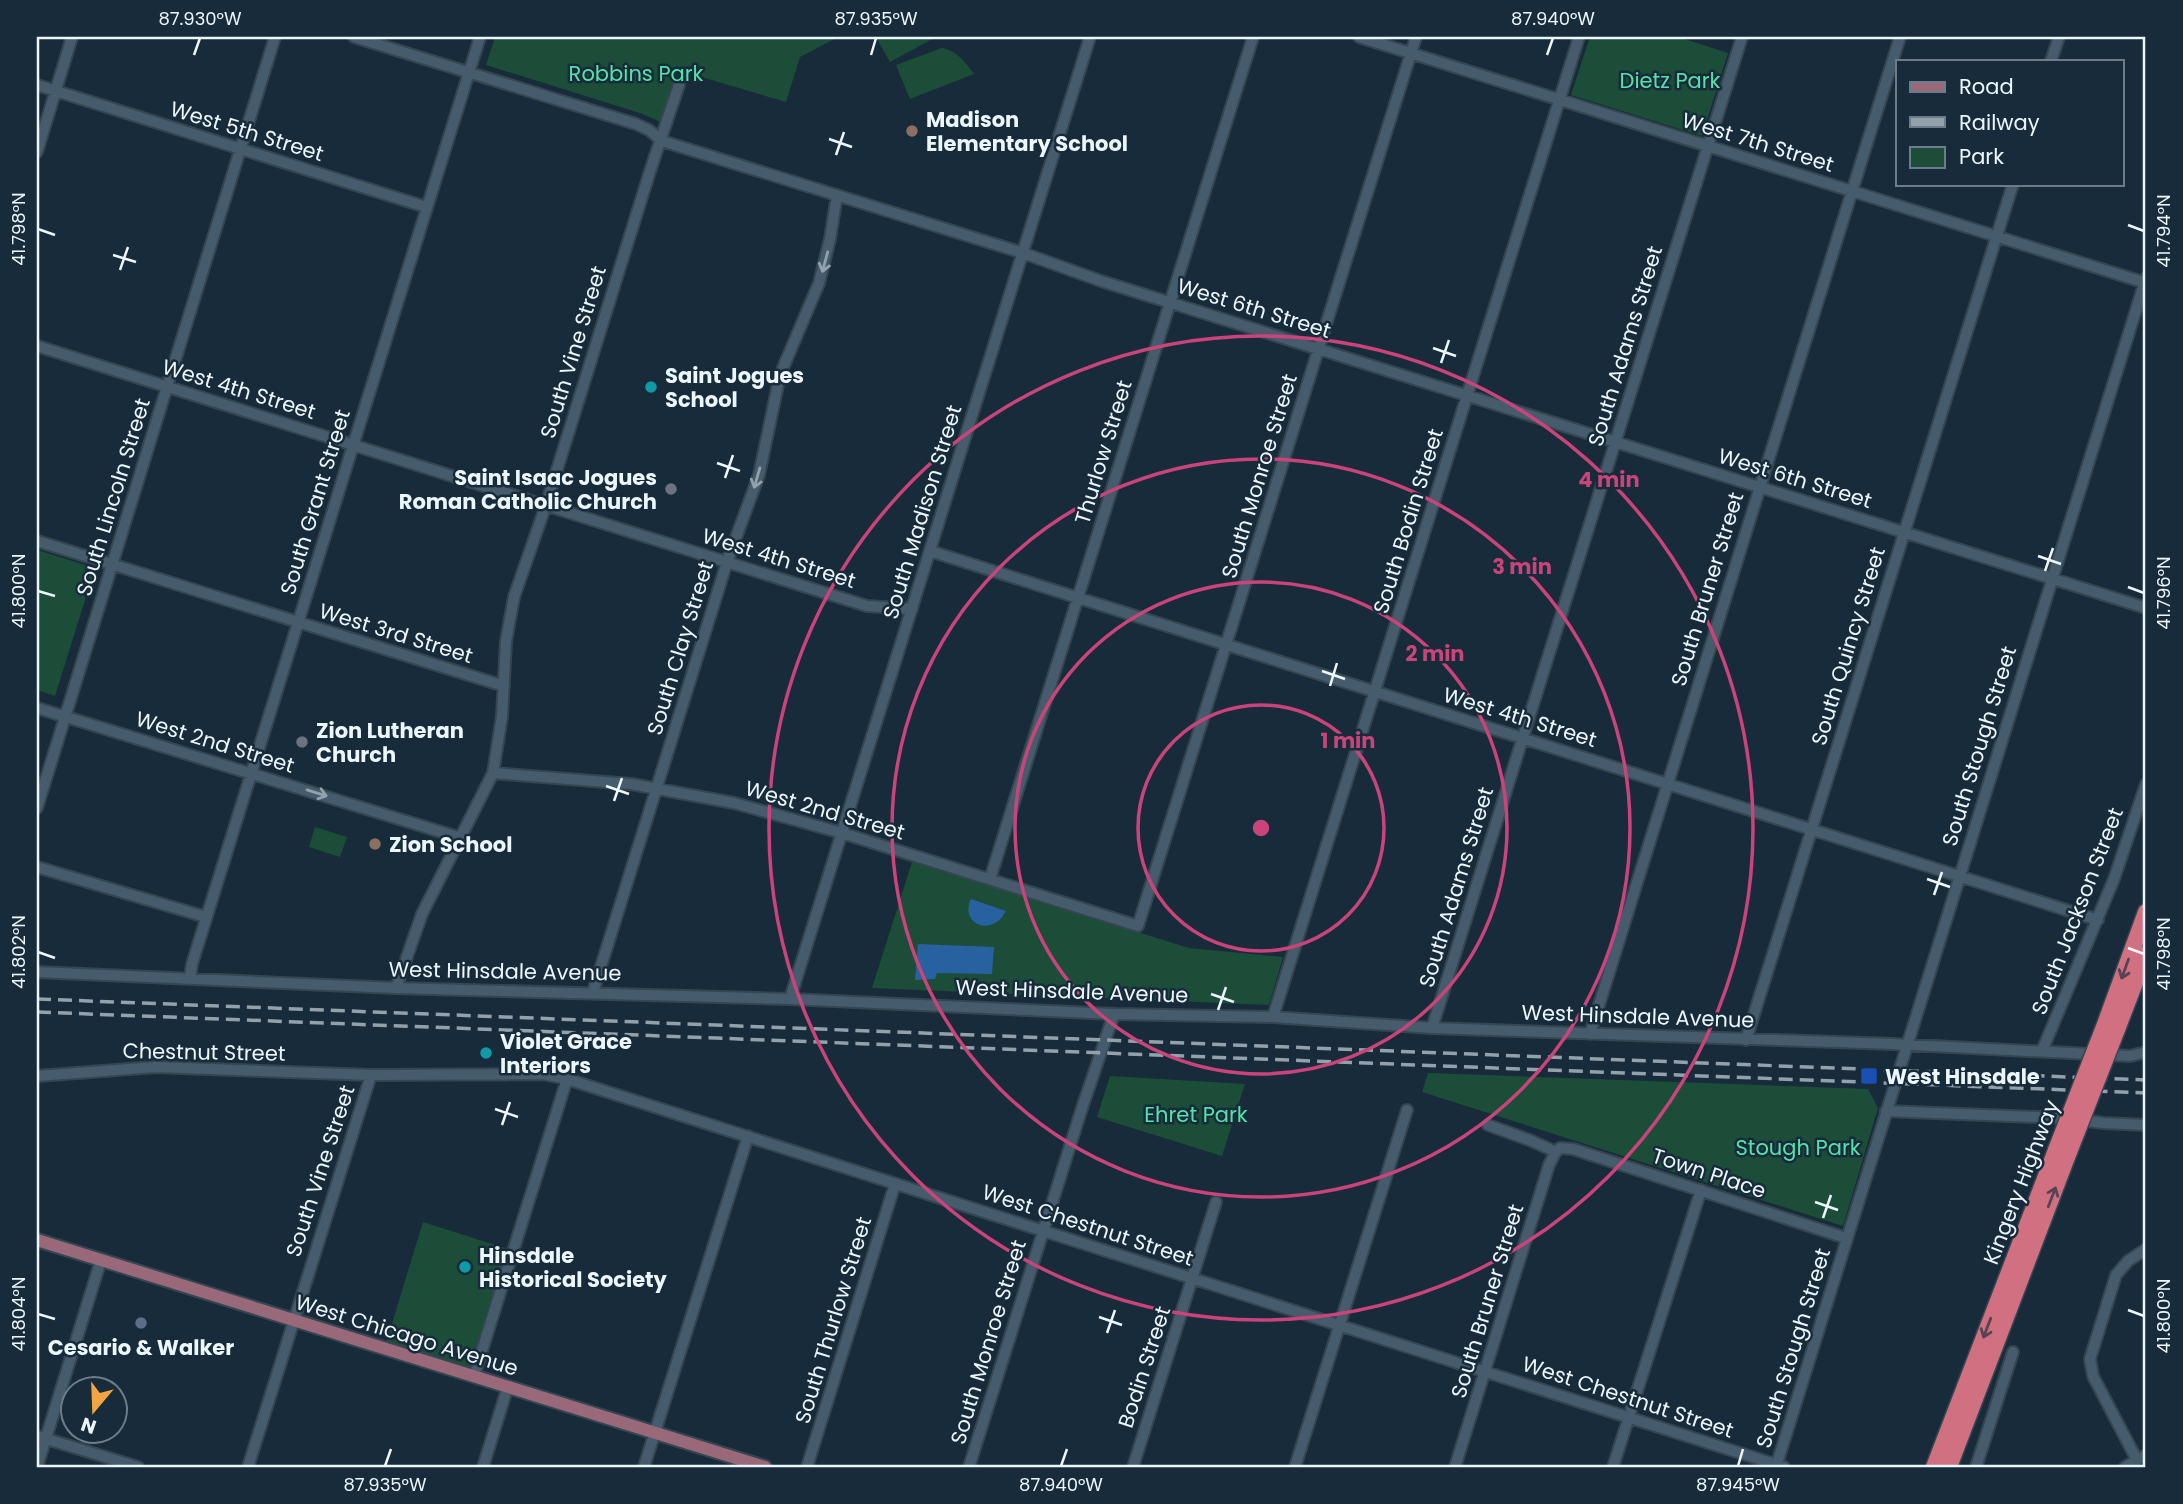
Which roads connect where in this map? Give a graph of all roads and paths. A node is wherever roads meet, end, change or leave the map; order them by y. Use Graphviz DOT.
graph roads {
  1 [pos="72,37"];
  2 [pos="275,37"];
  3 [pos="354,37"];
  4 [pos="480,37"];
  5 [pos="1090,37"];
  6 [pos="1253,37"];
  7 [pos="1359,37"];
  8 [pos="1416,37"];
  9 [pos="1579,37"];
  10 [pos="1742,37"];
  11 [pos="1900,37"];
  12 [pos="2059,37"];
  13 [pos="1411,53"];
  14 [pos="2051,60"];
  15 [pos="468,72"];
  16 [pos="37,85"];
  17 [pos="679,85"];
  18 [pos="55,91"];
  19 [pos="1559,100"];
  20 [pos="662,141"];
  21 [pos="1708,146"];
  22 [pos="241,149"];
  23 [pos="37,152"];
  24 [pos="2012,186"];
  25 [pos="1852,191"];
  26 [pos="837,195"];
  27 [pos="426,207"];
  28 [pos="1996,236"];
  29 [pos="1023,253"];
  30 [pos="2146,281"];
  31 [pos="1170,302"];
  32 [pos="37,346"];
  33 [pos="1319,349"];
  34 [pos="167,387"];
  35 [pos="1467,396"];
  36 [pos="1615,442"];
  37 [pos="353,444"];
  38 [pos="1759,487"];
  39 [pos="545,505"];
  40 [pos="1904,532"];
  41 [pos="37,541"];
  42 [pos="930,551"];
  43 [pos="727,562"];
  44 [pos="112,565"];
  45 [pos="2052,579"];
  46 [pos="1078,598"];
  47 [pos="2146,608"];
  48 [pos="912,609"];
  49 [pos="298,622"];
  50 [pos="1226,645"];
  51 [pos="504,687"];
  52 [pos="1374,691"];
  53 [pos="37,708"];
  54 [pos="66,717"];
  55 [pos="1523,738"];
  56 [pos="252,773"];
  57 [pos="493,773"];
  58 [pos="1667,783"];
  59 [pos="2146,784"];
  60 [pos="656,788"];
  61 [pos="37,808"];
  62 [pos="1811,828"];
  63 [pos="842,833"];
  64 [pos="461,838"];
  65 [pos="37,867"];
  66 [pos="1959,875"];
  67 [pos="990,880"];
  68 [pos="2146,912"];
  69 [pos="206,917"];
  70 [pos="2098,920"];
  71 [pos="1138,926"];
  72 [pos="2146,954"];
  73 [pos="37,972"];
  74 [pos="190,979"];
  75 [pos="396,988"];
  76 [pos="593,992"];
  77 [pos="790,999"];
  78 [pos="1114,1014"];
  79 [pos="1273,1017"];
  80 [pos="2111,1027"];
  81 [pos="1432,1028"];
  82 [pos="1591,1034"];
  83 [pos="1746,1040"];
  84 [pos="1908,1045"];
  85 [pos="2042,1051"];
  86 [pos="2146,1052"];
  87 [pos="371,1075"];
  88 [pos="37,1076"];
  89 [pos="567,1079"];
  90 [pos="1407,1110"];
  91 [pos="1886,1111"];
  92 [pos="1488,1125"];
  93 [pos="2146,1125"];
  94 [pos="748,1136"];
  95 [pos="1558,1150"];
  96 [pos="2062,1151"];
  97 [pos="895,1184"];
  98 [pos="1700,1190"];
  99 [pos="1216,1202"];
  100 [pos="1044,1230"];
  101 [pos="1846,1238"];
  102 [pos="37,1240"];
  103 [pos="2146,1249"];
  104 [pos="101,1260"];
  105 [pos="1192,1279"];
  106 [pos="294,1320"];
  107 [pos="1339,1325"];
  108 [pos="2013,1352"];
  109 [pos="1485,1371"];
  110 [pos="474,1376"];
  111 [pos="508,1386"];
  112 [pos="1628,1417"];
  113 [pos="655,1432"];
  114 [pos="41,1437"];
  115 [pos="2142,1457"];
  116 [pos="1779,1466"];
  117 [pos="37,1467"];
  118 [pos="138,1467"];
  119 [pos="248,1467"];
  120 [pos="483,1467"];
  121 [pos="644,1467"];
  122 [pos="765,1467"];
  123 [pos="807,1467"];
  124 [pos="969,1467"];
  125 [pos="1133,1467"];
  126 [pos="1295,1467"];
  127 [pos="1455,1467"];
  128 [pos="1613,1467"];
  129 [pos="1934,1467"];
  130 [pos="1950,1467"];
  131 [pos="1976,1467"];
  132 [pos="2125,1467"];
  1 -- 18 [label="street"];
  2 -- 22 [label="street, South Lincoln Street"];
  3 -- 15 [label="street, West 6th Street"];
  4 -- 15 [label="street, South Grant Street"];
  5 -- 29 [label="street, South Madison Street"];
  6 -- 31 [label="street, Thurlow Street"];
  7 -- 13 [label="street, West 7th Street"];
  8 -- 13 [label="street, South Monroe Street"];
  9 -- 19 [label="street, South Bodin Street"];
  10 -- 21 [label="street, South Adams Street"];
  11 -- 25 [label="street, South Bruner Street"];
  12 -- 14 [label="street"];
  13 -- 19 [label="street, West 7th Street"];
  13 -- 33 [label="street, South Monroe Street"];
  15 -- 20 [label="street, West 6th Street"];
  15 -- 27 [label="street, South Grant Street"];
  16 -- 18 [label="street, West 5th Street"];
  17 -- 20 [label="street, South Vine Street"];
  18 -- 22 [label="street, West 5th Street"];
  18 -- 23 [label="street"];
  19 -- 21 [label="street, West 7th Street"];
  19 -- 35 [label="street, South Bodin Street"];
  20 -- 26 [label="street, West 6th Street"];
  20 -- 39 [label="street, South Vine Street"];
  21 -- 25 [label="street, West 7th Street"];
  21 -- 36 [label="street, South Adams Street"];
  22 -- 27 [label="street, West 5th Street"];
  22 -- 34 [label="street, South Lincoln Street"];
  24 -- 28 [label="street, South Quincy Street"];
  25 -- 28 [label="street, West 7th Street"];
  25 -- 38 [label="street, South Bruner Street"];
  26 -- 29 [label="street, West 6th Street"];
  26 -- 43 [label="street, South Clay Street, one-way"];
  27 -- 37 [label="street, South Grant Street"];
  28 -- 30 [label="street, West 7th Street"];
  28 -- 40 [label="street, South Quincy Street"];
  29 -- 31 [label="street, West 6th Street"];
  29 -- 42 [label="street, South Madison Street"];
  30 -- 45 [label="street, South Stough Street"];
  31 -- 33 [label="street, West 6th Street"];
  31 -- 46 [label="street, Thurlow Street"];
  32 -- 34 [label="street, West 4th Street"];
  33 -- 35 [label="street, West 6th Street"];
  33 -- 50 [label="street, South Monroe Street"];
  34 -- 37 [label="street, West 4th Street"];
  34 -- 44 [label="street, South Lincoln Street"];
  35 -- 36 [label="street, West 6th Street"];
  35 -- 52 [label="street, South Bodin Street"];
  36 -- 38 [label="street, West 6th Street"];
  36 -- 55 [label="street, South Adams Street"];
  37 -- 39 [label="street, West 4th Street"];
  37 -- 49 [label="street, South Grant Street"];
  38 -- 40 [label="street, West 6th Street"];
  38 -- 58 [label="street, South Bruner Street"];
  39 -- 43 [label="street, West 4th Street"];
  39 -- 51 [label="street, South Vine Street"];
  40 -- 45 [label="street, West 6th Street"];
  40 -- 62 [label="street, South Quincy Street"];
  41 -- 44 [label="street, West 3rd Street"];
  42 -- 46 [label="street, West 4th Street"];
  42 -- 48 [label="street, South Madison Street"];
  43 -- 48 [label="street, West 4th Street"];
  43 -- 60 [label="street, South Clay Street"];
  44 -- 49 [label="street, West 3rd Street"];
  44 -- 54 [label="street, South Lincoln Street"];
  45 -- 47 [label="street, West 6th Street"];
  45 -- 66 [label="street, South Stough Street"];
  46 -- 50 [label="street, West 4th Street"];
  46 -- 67 [label="street, Thurlow Street"];
  48 -- 63 [label="street, South Madison Street"];
  49 -- 51 [label="street, West 3rd Street"];
  49 -- 56 [label="street, South Grant Street"];
  50 -- 52 [label="street, West 4th Street"];
  50 -- 71 [label="street, South Monroe Street"];
  51 -- 57 [label="street, South Vine Street"];
  52 -- 55 [label="street, West 4th Street"];
  52 -- 79 [label="street, South Bodin Street"];
  53 -- 54 [label="street, West 2nd Street"];
  54 -- 56 [label="street, West 2nd Street"];
  54 -- 61 [label="street, South Lincoln Street"];
  55 -- 58 [label="street, West 4th Street"];
  55 -- 81 [label="street, South Adams Street"];
  56 -- 64 [label="street, West 2nd Street, one-way"];
  56 -- 69 [label="street, South Grant Street"];
  57 -- 60 [label="street, West 2nd Street"];
  57 -- 64 [label="street, South Vine Street"];
  58 -- 62 [label="street, West 4th Street"];
  58 -- 82 [label="street, South Bruner Street"];
  59 -- 70 [label="street, South Jackson Street"];
  60 -- 63 [label="street, West 2nd Street"];
  60 -- 76 [label="street, South Clay Street"];
  62 -- 66 [label="street, West 4th Street"];
  62 -- 83 [label="street, South Quincy Street"];
  63 -- 67 [label="street, West 2nd Street"];
  63 -- 77 [label="street, South Madison Street"];
  64 -- 75 [label="street, South Vine Street"];
  65 -- 69 [label="street"];
  66 -- 70 [label="street, West 4th Street"];
  66 -- 84 [label="street, South Stough Street"];
  67 -- 71 [label="street, West 2nd Street"];
  68 -- 80 [label="highway, Kingery Highway, one-way"];
  69 -- 74 [label="street, South Grant Street"];
  70 -- 85 [label="street, South Jackson Street"];
  72 -- 80 [label="highway, Kingery Highway"];
  73 -- 74 [label="street, West Hinsdale Avenue"];
  74 -- 75 [label="street, West Hinsdale Avenue"];
  75 -- 76 [label="street, West Hinsdale Avenue"];
  76 -- 77 [label="street, West Hinsdale Avenue"];
  77 -- 78 [label="street, West Hinsdale Avenue"];
  78 -- 79 [label="street, West Hinsdale Avenue"];
  78 -- 100 [label="street, South Monroe Street"];
  79 -- 81 [label="street, West Hinsdale Avenue"];
  80 -- 96 [label="highway, Kingery Highway, bridge"];
  81 -- 82 [label="street, West Hinsdale Avenue"];
  82 -- 83 [label="street, West Hinsdale Avenue"];
  83 -- 84 [label="street, West Hinsdale Avenue"];
  84 -- 85 [label="street, West Hinsdale Avenue"];
  84 -- 91 [label="street, South Stough Street"];
  85 -- 86 [label="street, West Hinsdale Avenue"];
  87 -- 88 [label="street, Chestnut Street"];
  87 -- 89 [label="street, West Chestnut Street"];
  87 -- 106 [label="street, South Vine Street"];
  89 -- 94 [label="street, West Chestnut Street"];
  89 -- 110 [label="street"];
  90 -- 107 [label="street"];
  91 -- 93 [label="street"];
  91 -- 101 [label="street, South Stough Street"];
  92 -- 95 [label="street, Town Place"];
  94 -- 97 [label="street, West Chestnut Street"];
  94 -- 113 [label="street"];
  95 -- 98 [label="street, Town Place"];
  95 -- 109 [label="street, South Bruner Street"];
  96 -- 129 [label="highway, Kingery Highway, one-way"];
  130 -- 96 [label="highway, Kingery Highway, one-way"];
  97 -- 100 [label="street, West Chestnut Street"];
  97 -- 123 [label="street, South Thurlow Street"];
  98 -- 101 [label="street, Town Place"];
  98 -- 112 [label="street"];
  99 -- 105 [label="street, Bodin Street"];
  100 -- 105 [label="street, West Chestnut Street"];
  100 -- 124 [label="street, South Monroe Street"];
  101 -- 116 [label="street, South Stough Street"];
  102 -- 104 [label="main road, West Chicago Avenue"];
  103 -- 115 [label="street"];
  104 -- 106 [label="main road, West Chicago Avenue"];
  104 -- 114 [label="street"];
  105 -- 107 [label="street, West Chestnut Street"];
  105 -- 125 [label="street, Bodin Street"];
  106 -- 110 [label="main road, West Chicago Avenue"];
  106 -- 119 [label="street, South Vine Street"];
  107 -- 109 [label="street, West Chestnut Street"];
  107 -- 126 [label="street"];
  108 -- 131 [label="street"];
  109 -- 112 [label="street, West Chestnut Street"];
  109 -- 127 [label="street, South Bruner Street"];
  110 -- 111 [label="main road, West Chicago Avenue"];
  111 -- 113 [label="main road, West Chicago Avenue"];
  111 -- 120 [label="street"];
  112 -- 116 [label="street, West Chestnut Street"];
  112 -- 128 [label="street"];
  113 -- 121 [label="street"];
  113 -- 122 [label="main road, West Chicago Avenue"];
  114 -- 117 [label="street"];
  114 -- 118 [label="street"];
  115 -- 132 [label="street"];
}
